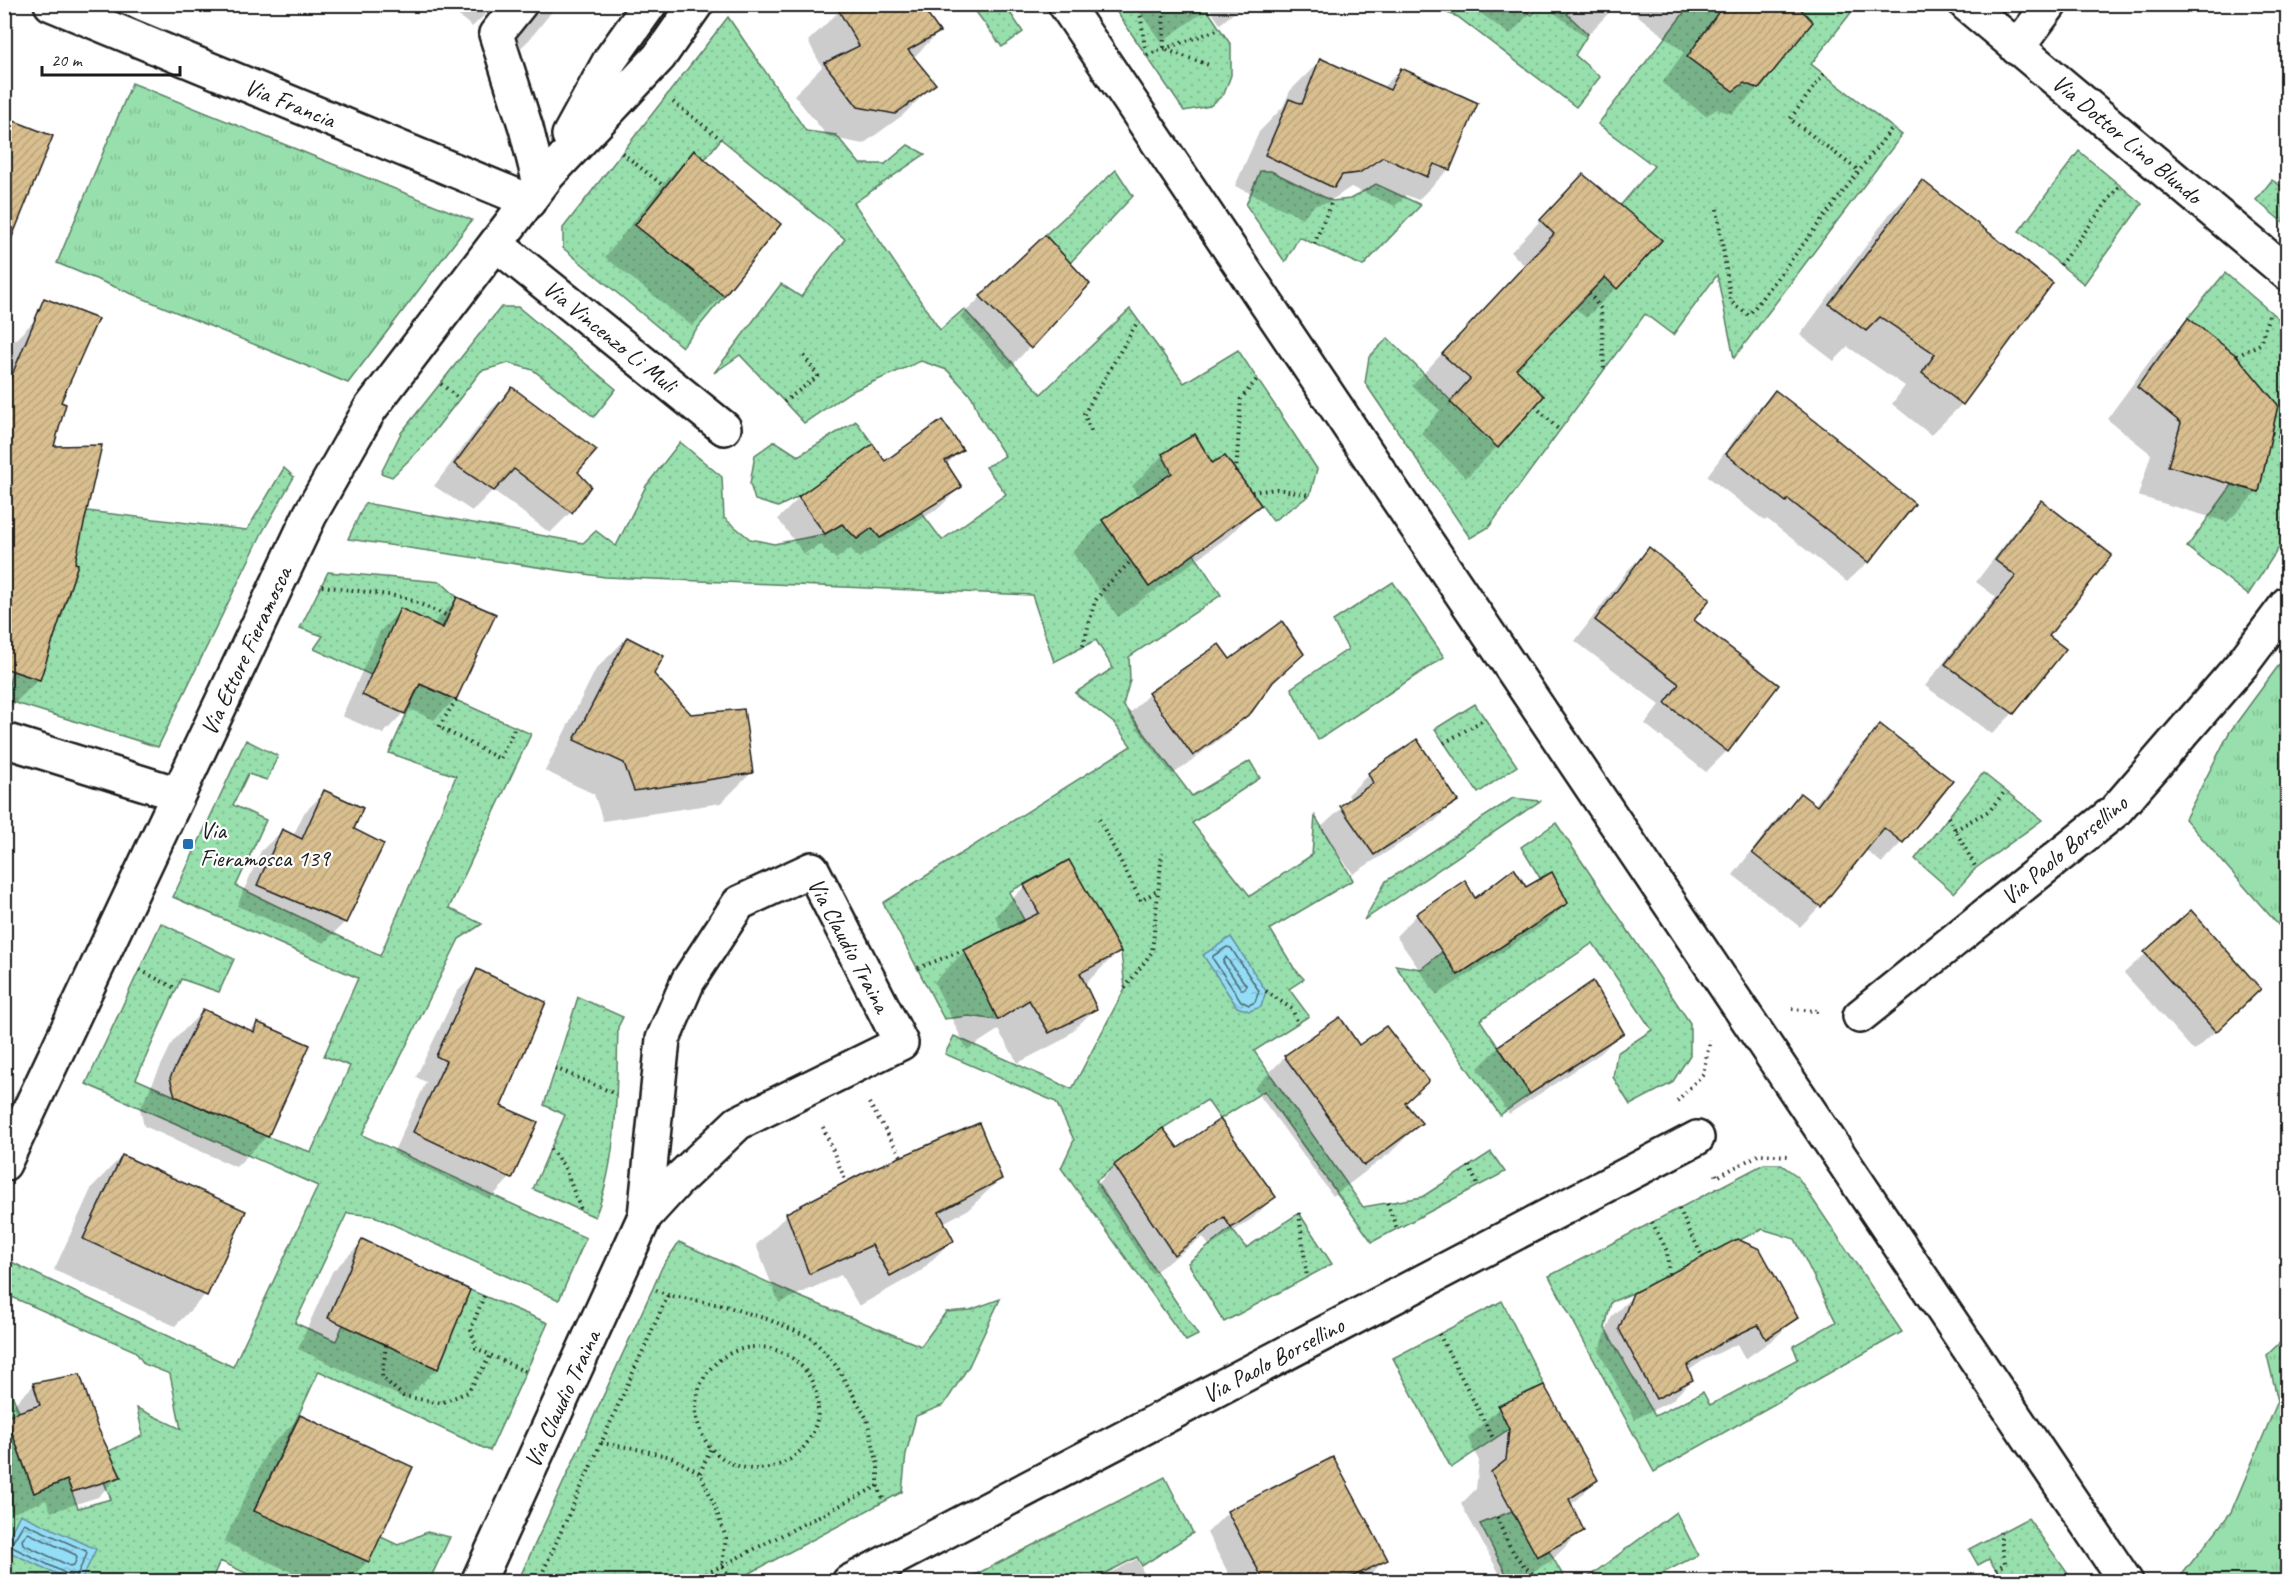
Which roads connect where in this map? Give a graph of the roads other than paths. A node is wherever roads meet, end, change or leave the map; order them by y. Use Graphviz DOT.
graph roads {
  1 [pos="51,4"];
  2 [pos="520,4"];
  3 [pos="650,4"];
  4 [pos="696,4"];
  5 [pos="1065,4"];
  6 [pos="1966,4"];
  7 [pos="2050,4"];
  8 [pos="2017,48"];
  9 [pos="539,187"];
  10 [pos="496,244"];
  11 [pos="2288,274"];
  12 [pos="724,428"];
  13 [pos="2288,603"];
  14 [pos="4,740"];
  15 [pos="178,795"];
  16 [pos="1860,1016"];
  17 [pos="1697,1138"];
  18 [pos="4,1164"];
  19 [pos="645,1216"];
  20 [pos="478,1581"];
  21 [pos="849,1581"];
  22 [pos="2126,1581"];
  1 -- 9 [label="street, Via Francia"];
  2 -- 9 [label="street"];
  3 -- 9 [label="street"];
  4 -- 9 [label="street"];
  5 -- 22 [label="street"];
  6 -- 8 [label="street, Via Dottor Lino Blundo"];
  7 -- 8 [label="street"];
  8 -- 11 [label="street, Via Dottor Lino Blundo"];
  9 -- 10 [label="street, Via Ettore Fieramosca"];
  10 -- 12 [label="street, Via Vincenzo Li Muli"];
  10 -- 15 [label="street, Via Ettore Fieramosca"];
  13 -- 16 [label="street, Via Paolo Borsellino"];
  14 -- 15 [label="street"];
  15 -- 18 [label="street, Via Ettore Fieramosca"];
  17 -- 21 [label="street, Via Paolo Borsellino"];
  19 -- 19 [label="street, Via Claudio Traina"];
  19 -- 20 [label="street, Via Claudio Traina"];
}
